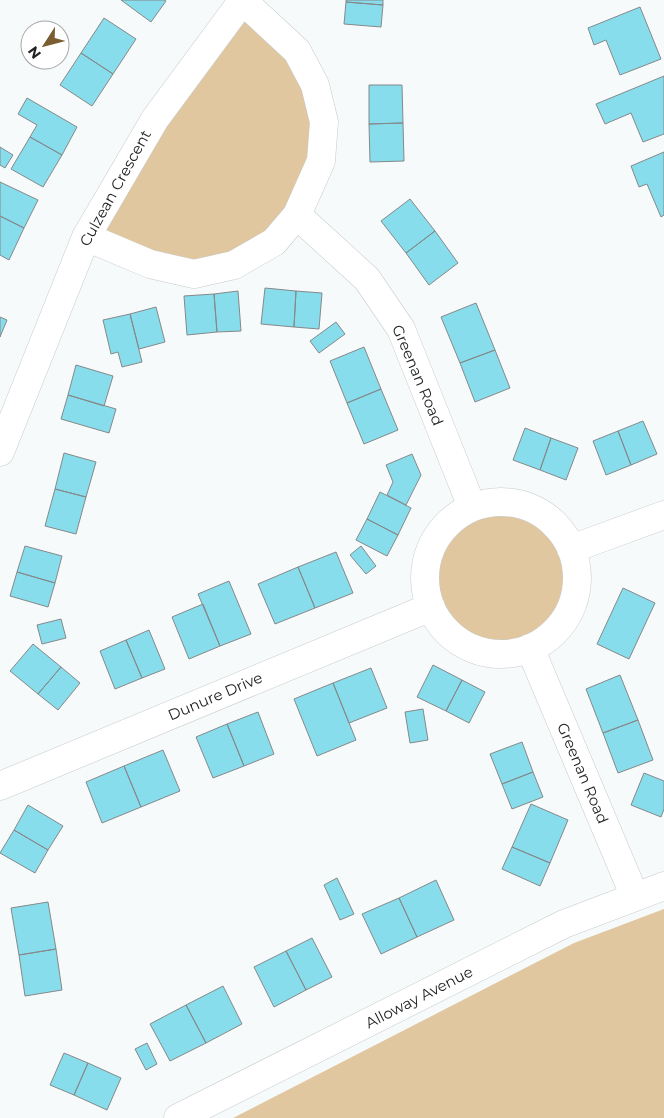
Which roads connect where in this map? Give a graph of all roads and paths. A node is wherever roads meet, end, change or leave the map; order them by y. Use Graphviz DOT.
graph roads {
  1 [pos="243,0"];
  2 [pos="297,215"];
  3 [pos="86,238"];
  4 [pos="0,452"];
  5 [pos="472,507"];
  6 [pos="664,515"];
  7 [pos="571,549"];
  8 [pos="431,607"];
  9 [pos="530,648"];
  10 [pos="0,786"];
  11 [pos="664,886"];
  12 [pos="635,897"];
  13 [pos="178,1118"];
  1 -- 2 [label="street"];
  1 -- 3 [label="street, Culzean Crescent"];
  2 -- 3 [label="street"];
  2 -- 5 [label="street, Greenan Road"];
  3 -- 4 [label="street, Culzean Crescent"];
  5 -- 7 [label="street"];
  5 -- 8 [label="street"];
  6 -- 7 [label="street"];
  7 -- 9 [label="street"];
  8 -- 9 [label="street"];
  8 -- 10 [label="street, Dunure Drive"];
  9 -- 12 [label="street, Greenan Road"];
  11 -- 12 [label="street, Alloway Avenue"];
  12 -- 13 [label="street, Alloway Avenue"];
}
